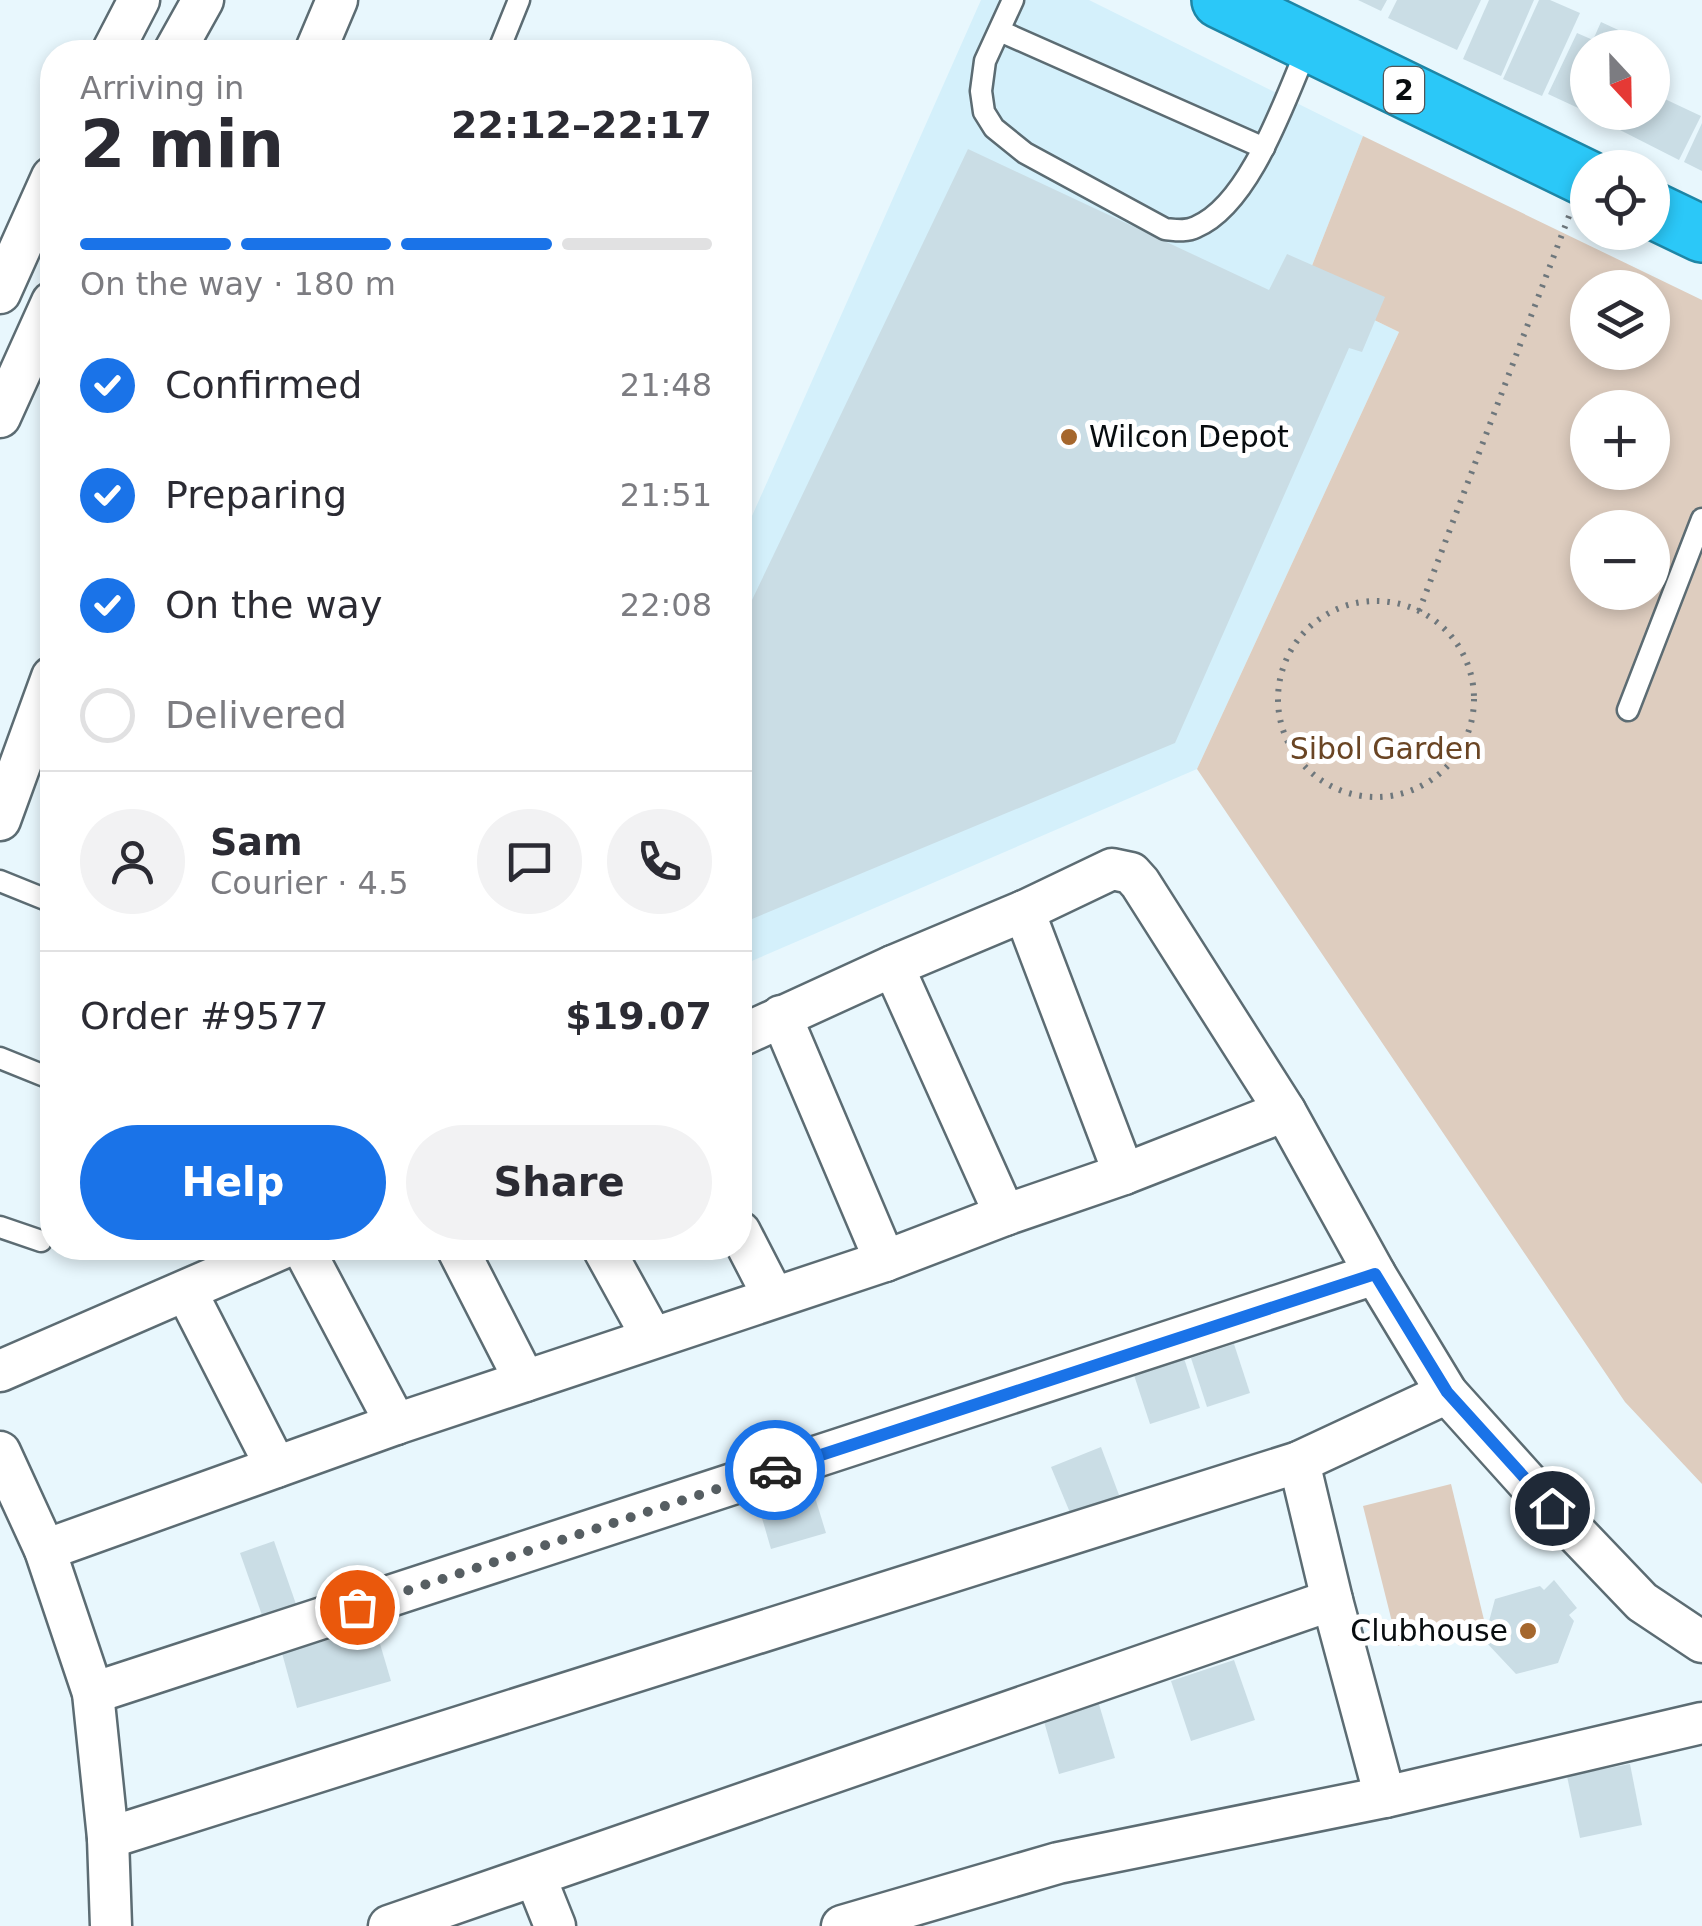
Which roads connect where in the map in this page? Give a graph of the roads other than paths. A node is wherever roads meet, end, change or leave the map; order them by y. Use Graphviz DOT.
graph roads {
  1 [pos="139,0"];
  2 [pos="203,0"];
  3 [pos="336,0"];
  4 [pos="518,0"];
  5 [pos="1013,0"];
  6 [pos="1220,0"];
  7 [pos="1000,31"];
  8 [pos="118,40"];
  9 [pos="181,40"];
  10 [pos="320,40"];
  11 [pos="503,40"];
  12 [pos="1310,43"];
  13 [pos="1264,148"];
  14 [pos="1570,171"];
  15 [pos="40,204"];
  16 [pos="1670,219"];
  17 [pos="1702,234"];
  18 [pos="0,293"];
  19 [pos="40,329"];
  20 [pos="0,417"];
  21 [pos="1702,520"];
  22 [pos="1628,710"];
  23 [pos="40,736"];
  24 [pos="0,820"];
  25 [pos="0,880"];
  26 [pos="40,897"];
  27 [pos="1024,911"];
  28 [pos="893,966"];
  29 [pos="781,1016"];
  30 [pos="752,1030"];
  31 [pos="0,1058"];
  32 [pos="40,1074"];
  33 [pos="1286,1111"];
  34 [pos="1124,1174"];
  35 [pos="1005,1215"];
  36 [pos="0,1227"];
  37 [pos="40,1241"];
  38 [pos="752,1255"];
  39 [pos="256,1260"];
  40 [pos="310,1260"];
  41 [pos="463,1260"];
  42 [pos="610,1260"];
  43 [pos="885,1261"];
  44 [pos="1375,1274"];
  45 [pos="186,1291"];
  46 [pos="773,1296"];
  47 [pos="652,1337"];
  48 [pos="0,1372"];
  49 [pos="524,1380"];
  50 [pos="1447,1392"];
  51 [pos="396,1424"];
  52 [pos="0,1452"];
  53 [pos="1299,1462"];
  54 [pos="276,1467"];
  55 [pos="45,1550"];
  56 [pos="1332,1600"];
  57 [pos="1702,1642"];
  58 [pos="93,1693"];
  59 [pos="1702,1723"];
  60 [pos="1384,1797"];
  61 [pos="108,1838"];
  62 [pos="535,1876"];
  63 [pos="400,1924"];
  64 [pos="111,1926"];
  65 [pos="556,1926"];
  66 [pos="842,1926"];
  1 -- 8 [label="street"];
  2 -- 9 [label="street"];
  3 -- 10 [label="street"];
  4 -- 11 [label="lane"];
  5 -- 7 [label="lane"];
  6 -- 12 [label="highway, 2"];
  7 -- 13 [label="lane"];
  7 -- 13 [label="lane"];
  12 -- 13 [label="lane"];
  12 -- 14 [label="highway, 2"];
  15 -- 18 [label="street"];
  16 -- 17 [label="highway"];
  19 -- 20 [label="street"];
  21 -- 22 [label="lane"];
  23 -- 24 [label="street"];
  25 -- 26 [label="lane"];
  27 -- 28 [label="street"];
  27 -- 33 [label="street"];
  27 -- 34 [label="street"];
  28 -- 29 [label="street"];
  28 -- 35 [label="street"];
  29 -- 30 [label="street"];
  29 -- 43 [label="street"];
  31 -- 32 [label="lane"];
  33 -- 34 [label="street"];
  33 -- 44 [label="street"];
  34 -- 35 [label="street"];
  35 -- 43 [label="street"];
  36 -- 37 [label="lane"];
  38 -- 46 [label="street"];
  39 -- 45 [label="street"];
  40 -- 51 [label="street"];
  41 -- 49 [label="street"];
  42 -- 47 [label="street"];
  43 -- 46 [label="street"];
  44 -- 50 [label="street"];
  44 -- 58 [label="street"];
  45 -- 48 [label="street"];
  45 -- 54 [label="street"];
  46 -- 47 [label="street"];
  47 -- 49 [label="street"];
  49 -- 51 [label="street"];
  50 -- 53 [label="street"];
  50 -- 57 [label="street"];
  51 -- 54 [label="street"];
  52 -- 55 [label="street"];
  53 -- 56 [label="street"];
  53 -- 61 [label="street"];
  54 -- 55 [label="street"];
  55 -- 58 [label="street"];
  56 -- 60 [label="street"];
  56 -- 62 [label="street"];
  58 -- 61 [label="street"];
  59 -- 60 [label="street"];
  60 -- 66 [label="street"];
  61 -- 64 [label="street"];
  62 -- 63 [label="street"];
  62 -- 65 [label="street"];
}
